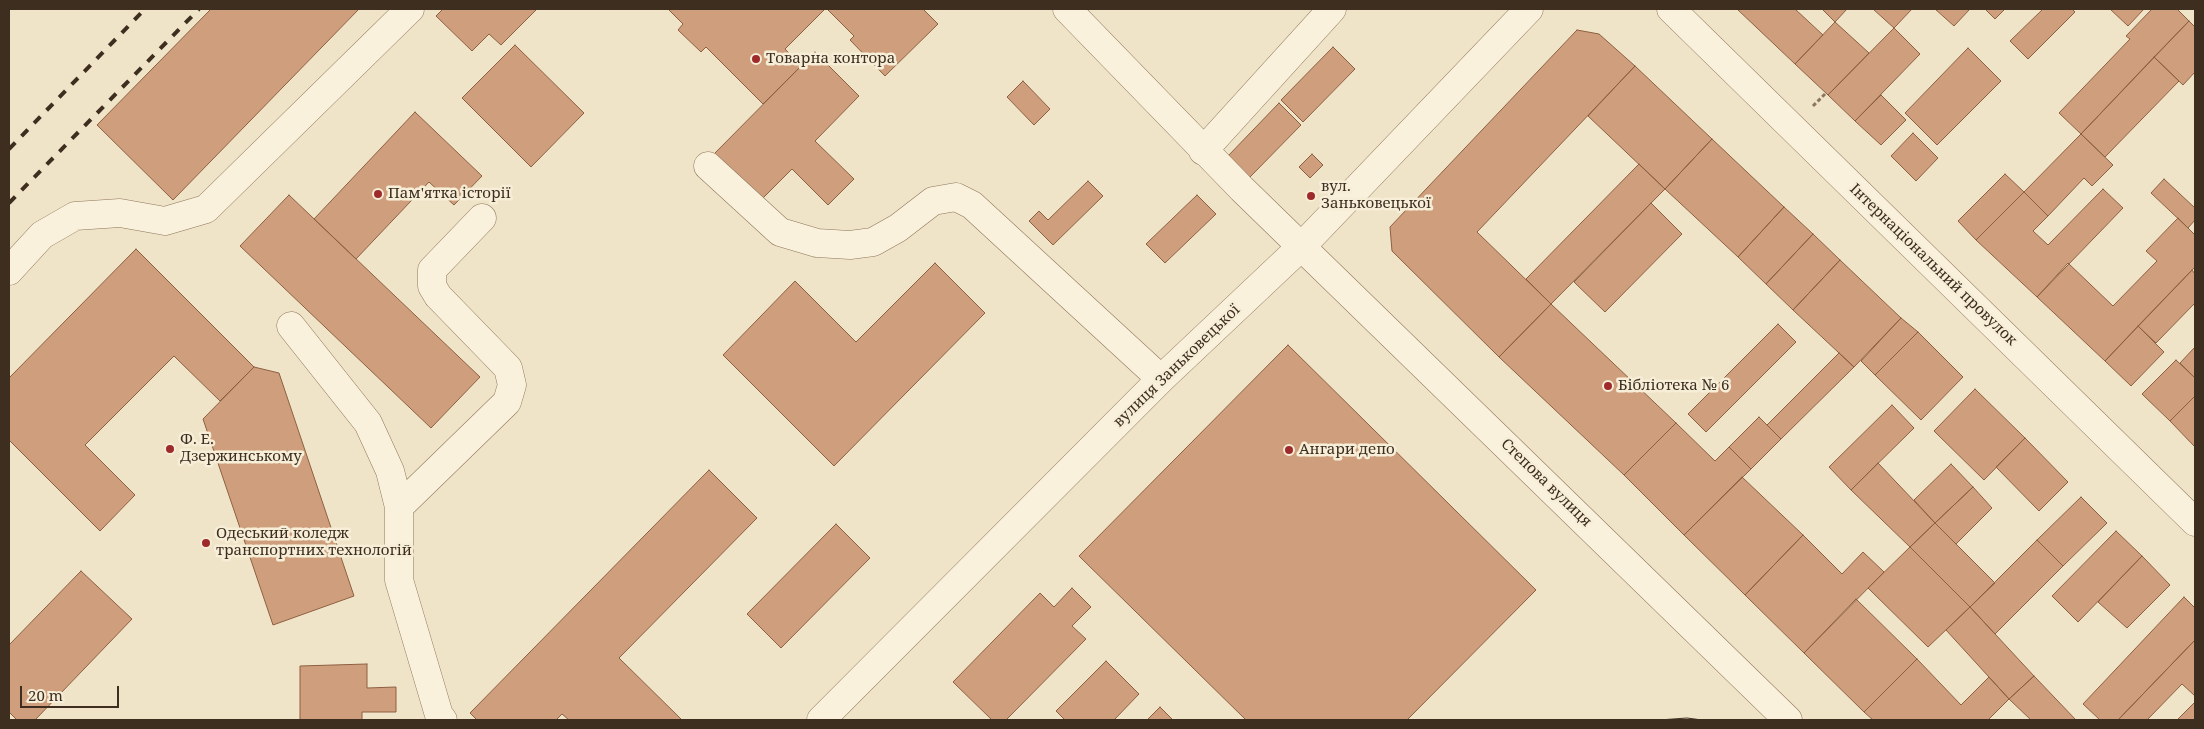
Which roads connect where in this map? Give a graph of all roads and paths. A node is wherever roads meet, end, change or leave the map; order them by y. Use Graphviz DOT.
graph roads {
  1 [pos="410,9"];
  2 [pos="1067,9"];
  3 [pos="1332,9"];
  4 [pos="1529,9"];
  5 [pos="1671,9"];
  6 [pos="1204,151"];
  7 [pos="708,166"];
  8 [pos="482,218"];
  9 [pos="1302,246"];
  10 [pos="9,271"];
  11 [pos="291,326"];
  12 [pos="1162,379"];
  13 [pos="399,507"];
  14 [pos="2195,522"];
  15 [pos="444,720"];
  16 [pos="821,720"];
  17 [pos="1788,720"];
  1 -- 10 [label="street"];
  2 -- 6 [label="street, Степова вулиця"];
  3 -- 6 [label="street"];
  4 -- 9 [label="street, вулиця Заньковецької"];
  5 -- 14 [label="street, Інтернаціональний провулок"];
  6 -- 9 [label="street, Степова вулиця"];
  7 -- 12 [label="street"];
  8 -- 13 [label="street"];
  9 -- 12 [label="street, вулиця Заньковецької"];
  9 -- 17 [label="street, Степова вулиця"];
  11 -- 13 [label="street"];
  12 -- 16 [label="street, вулиця Заньковецької"];
  13 -- 15 [label="street"];
}
